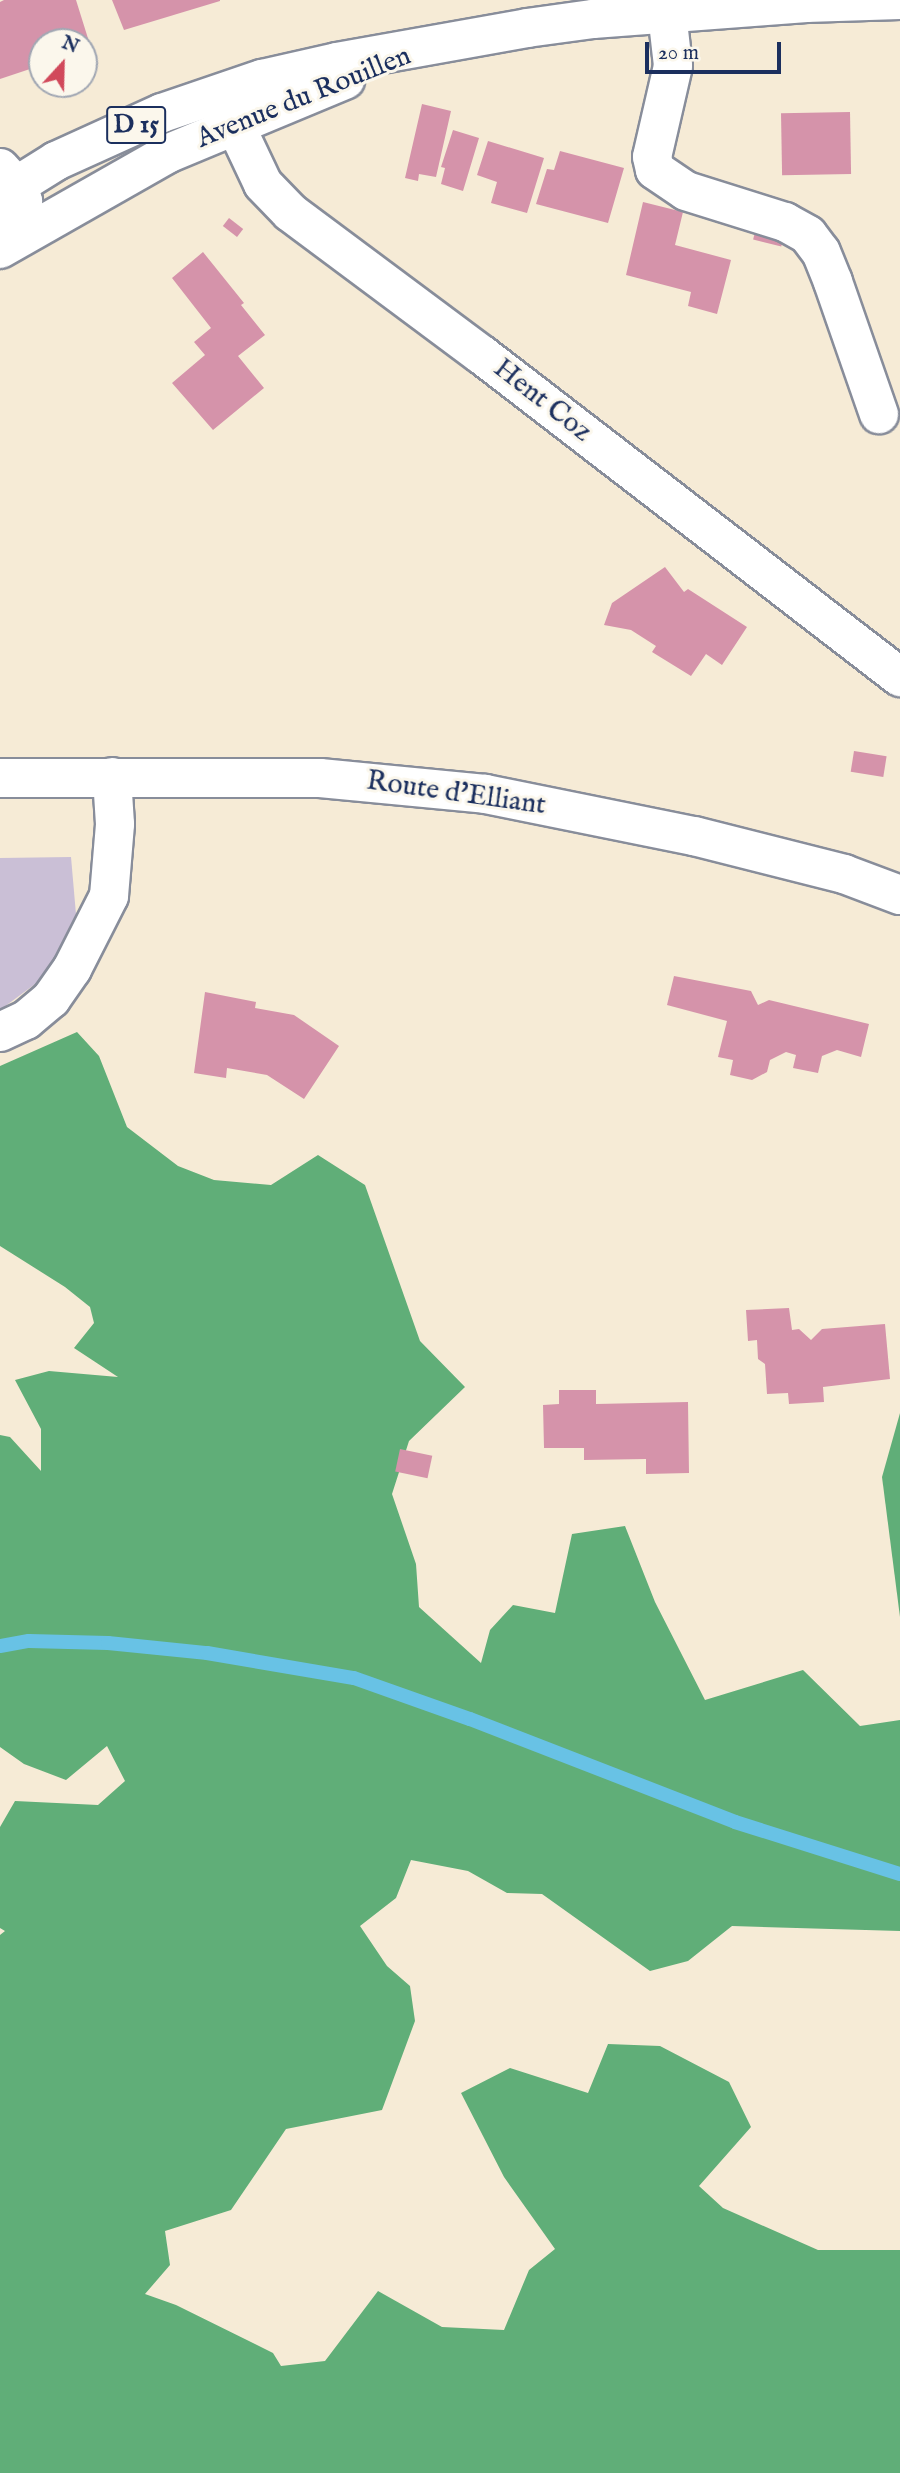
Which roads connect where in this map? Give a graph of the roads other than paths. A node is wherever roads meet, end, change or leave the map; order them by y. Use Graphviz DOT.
graph roads {
  1 [pos="900,0"];
  2 [pos="667,13"];
  3 [pos="227,109"];
  4 [pos="5,183"];
  5 [pos="0,226"];
  6 [pos="0,249"];
  7 [pos="879,414"];
  8 [pos="900,677"];
  9 [pos="112,777"];
  10 [pos="0,778"];
  11 [pos="900,895"];
  12 [pos="0,1032"];
  1 -- 2 [label="street, Avenue du Rouillen / D 15"];
  2 -- 3 [label="street, Avenue du Rouillen / D 15"];
  2 -- 7 [label="street"];
  3 -- 4 [label="street, Avenue du Rouillen / D 15"];
  3 -- 6 [label="street, Avenue du Rouillen / D 15"];
  3 -- 8 [label="street, Hent Coz"];
  4 -- 5 [label="street, Avenue du Rouillen / D 15"];
  9 -- 10 [label="street, Route d'Elliant"];
  9 -- 11 [label="street, Route d'Elliant"];
  9 -- 12 [label="street"];
}
